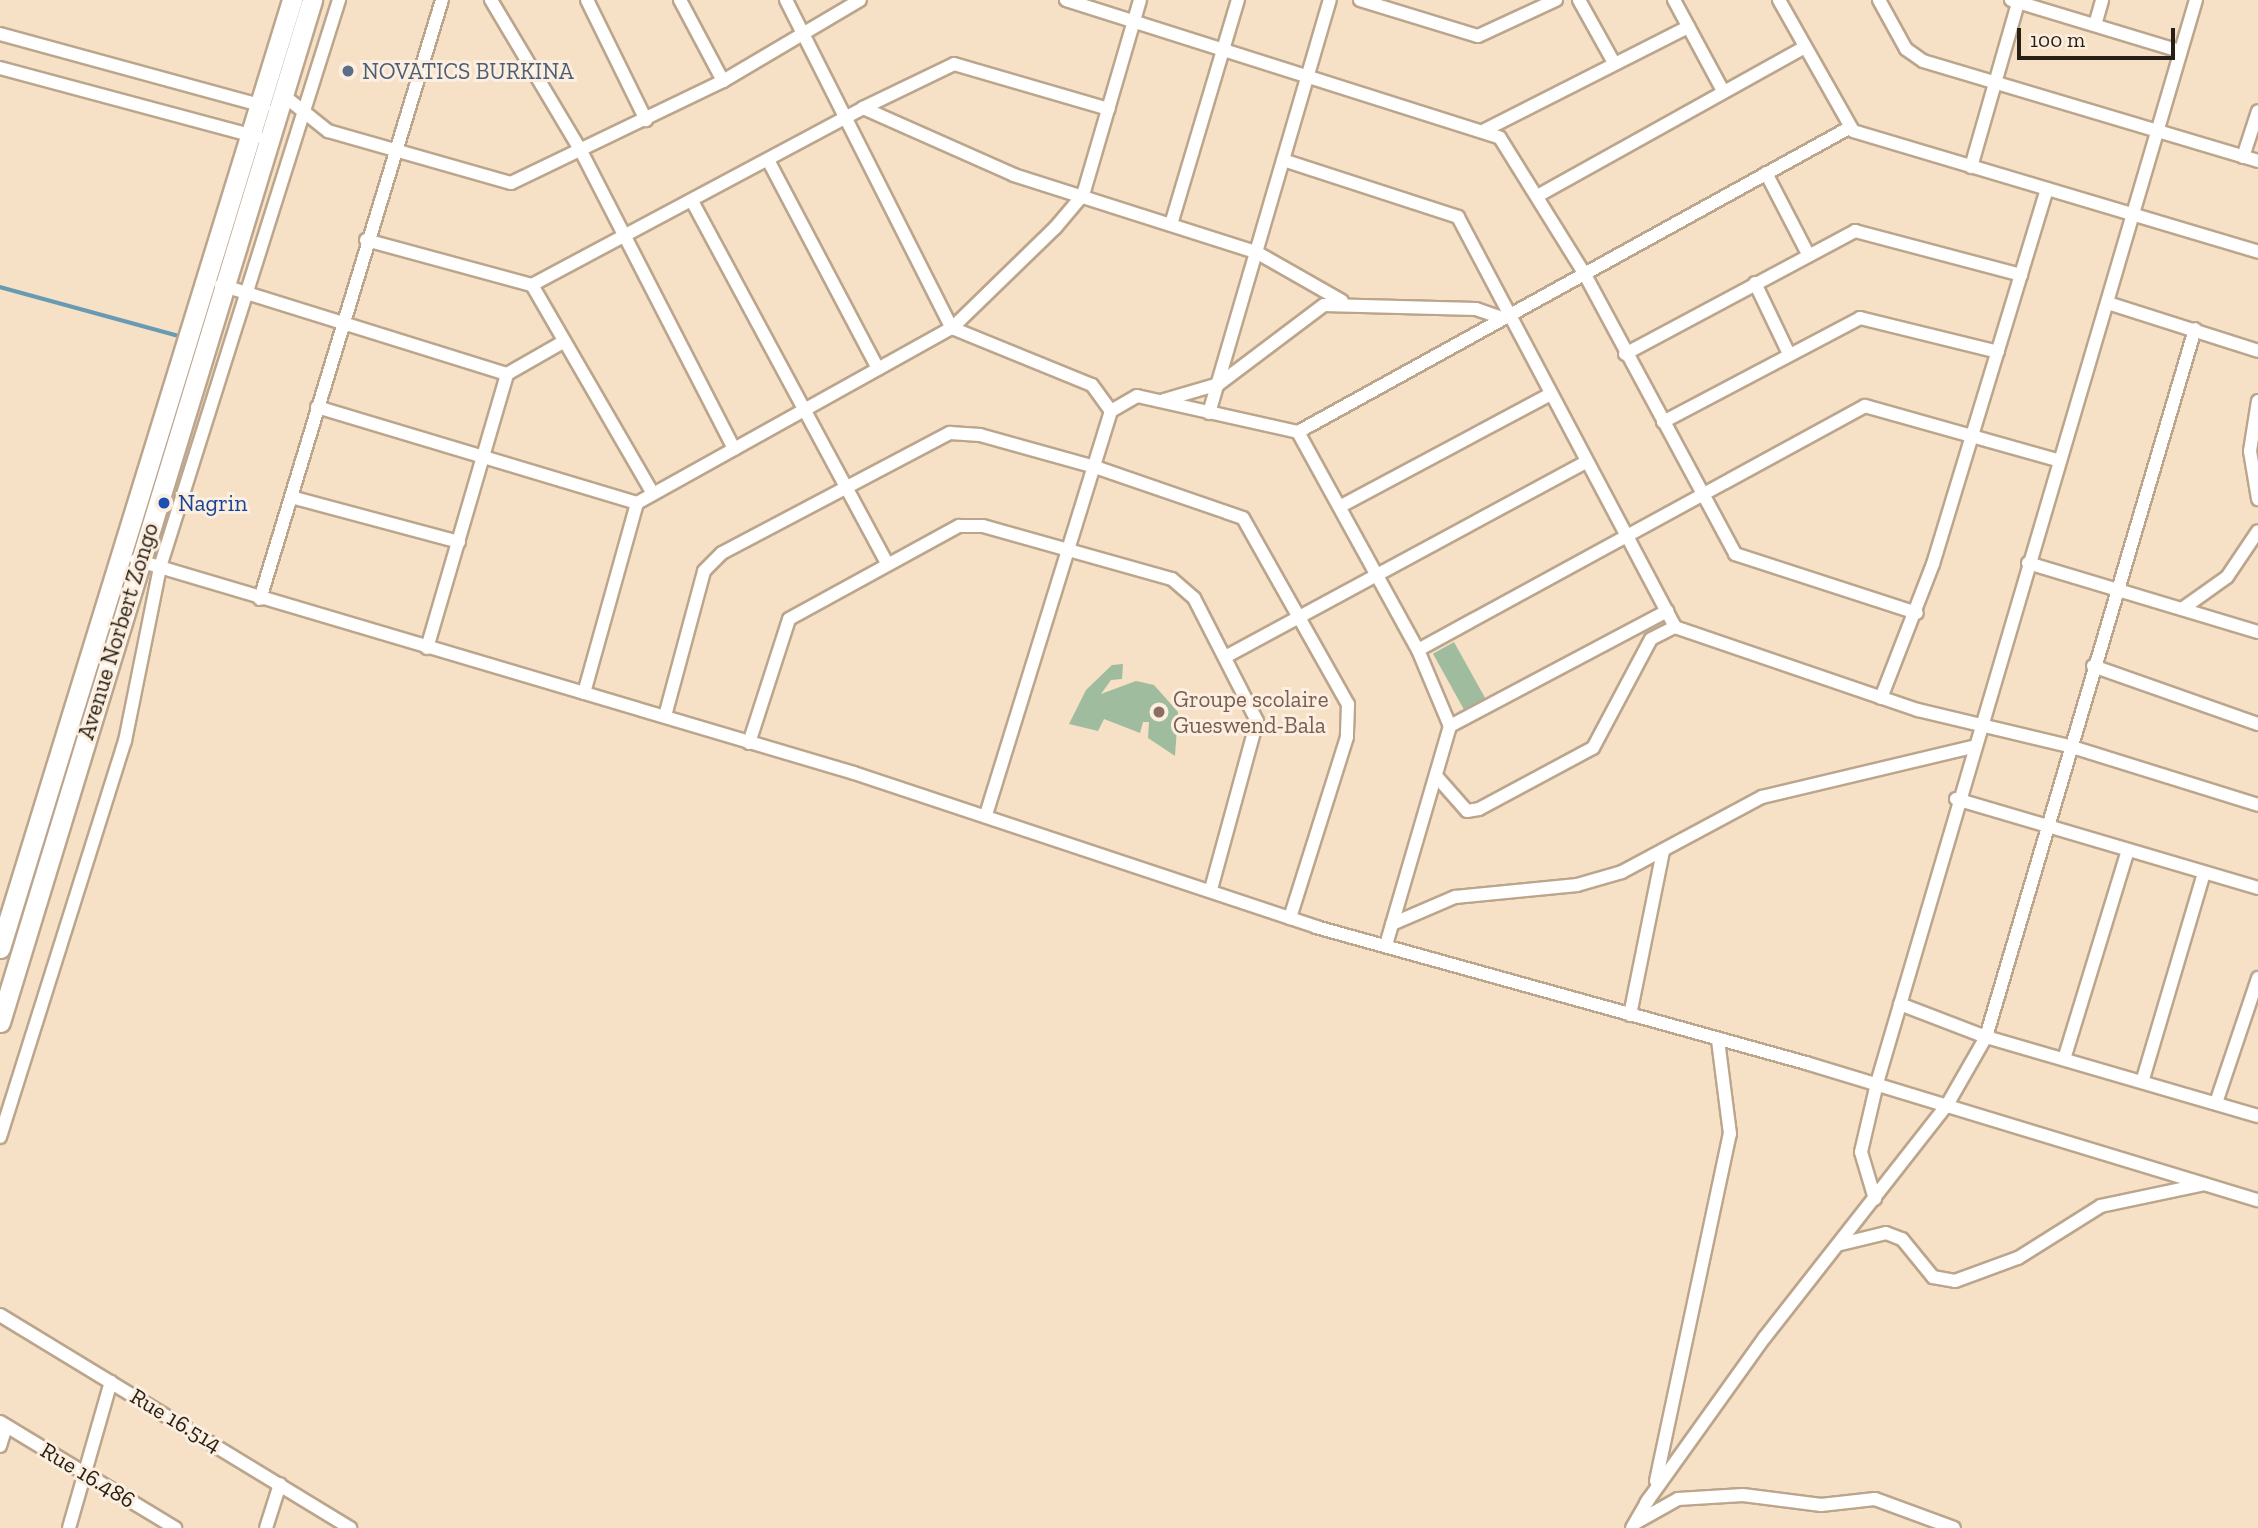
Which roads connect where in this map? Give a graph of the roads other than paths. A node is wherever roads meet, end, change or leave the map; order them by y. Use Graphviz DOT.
graph roads {
  1 [pos="292,0"];
  2 [pos="312,0"];
  3 [pos="338,0"];
  4 [pos="442,0"];
  5 [pos="491,0"];
  6 [pos="587,0"];
  7 [pos="680,0"];
  8 [pos="786,0"];
  9 [pos="860,0"];
  10 [pos="1066,0"];
  11 [pos="1140,0"];
  12 [pos="1238,0"];
  13 [pos="1330,0"];
  14 [pos="1360,0"];
  15 [pos="1556,0"];
  16 [pos="1579,0"];
  17 [pos="1674,0"];
  18 [pos="1779,0"];
  19 [pos="1879,0"];
  20 [pos="2102,0"];
  21 [pos="2196,0"];
  22 [pos="2016,1"];
  23 [pos="1133,23"];
  24 [pos="2095,25"];
  25 [pos="1688,27"];
  26 [pos="805,33"];
  27 [pos="0,34"];
  28 [pos="1803,48"];
  29 [pos="2180,51"];
  30 [pos="1223,52"];
  31 [pos="1614,63"];
  32 [pos="0,68"];
  33 [pos="1308,78"];
  34 [pos="723,80"];
  35 [pos="1995,83"];
  36 [pos="1723,91"];
  37 [pos="273,103"];
  38 [pos="305,107"];
  39 [pos="863,108"];
  40 [pos="1108,109"];
  41 [pos="2258,111"];
  42 [pos="848,117"];
  43 [pos="646,120"];
  44 [pos="1849,128"];
  45 [pos="1485,130"];
  46 [pos="2157,131"];
  47 [pos="260,138"];
  48 [pos="395,151"];
  49 [pos="581,151"];
  50 [pos="2244,157"];
  51 [pos="768,160"];
  52 [pos="1283,160"];
  53 [pos="2258,161"];
  54 [pos="1971,167"];
  55 [pos="1766,173"];
  56 [pos="2047,189"];
  57 [pos="1083,195"];
  58 [pos="1539,195"];
  59 [pos="692,201"];
  60 [pos="2133,214"];
  61 [pos="1172,221"];
  62 [pos="622,237"];
  63 [pos="366,240"];
  64 [pos="1256,252"];
  65 [pos="2258,252"];
  66 [pos="1808,254"];
  67 [pos="1584,273"];
  68 [pos="2021,275"];
  69 [pos="1755,283"];
  70 [pos="221,285"];
  71 [pos="532,285"];
  72 [pos="247,293"];
  73 [pos="1342,301"];
  74 [pos="2108,303"];
  75 [pos="1506,316"];
  76 [pos="341,324"];
  77 [pos="952,328"];
  78 [pos="2195,330"];
  79 [pos="563,342"];
  80 [pos="2258,351"];
  81 [pos="1998,352"];
  82 [pos="1625,354"];
  83 [pos="1789,354"];
  84 [pos="878,369"];
  85 [pos="507,374"];
  86 [pos="1219,384"];
  87 [pos="1551,394"];
  88 [pos="1161,400"];
  89 [pos="2258,401"];
  90 [pos="317,407"];
  91 [pos="805,410"];
  92 [pos="1111,411"];
  93 [pos="1209,413"];
  94 [pos="1663,422"];
  95 [pos="1298,432"];
  96 [pos="1973,435"];
  97 [pos="734,449"];
  98 [pos="483,459"];
  99 [pos="2057,460"];
  100 [pos="1586,462"];
  101 [pos="1098,468"];
  102 [pos="846,489"];
  103 [pos="653,495"];
  104 [pos="1701,496"];
  105 [pos="291,497"];
  106 [pos="2258,499"];
  107 [pos="637,503"];
  108 [pos="1341,506"];
  109 [pos="155,507"];
  110 [pos="178,513"];
  111 [pos="2258,531"];
  112 [pos="1627,535"];
  113 [pos="459,542"];
  114 [pos="1072,551"];
  115 [pos="130,558"];
  116 [pos="887,563"];
  117 [pos="2028,564"];
  118 [pos="160,567"];
  119 [pos="1378,575"];
  120 [pos="2116,588"];
  121 [pos="260,599"];
  122 [pos="2182,609"];
  123 [pos="1667,611"];
  124 [pos="1917,613"];
  125 [pos="1302,615"];
  126 [pos="1675,627"];
  127 [pos="2258,632"];
  128 [pos="427,648"];
  129 [pos="1418,650"];
  130 [pos="1227,656"];
  131 [pos="2093,666"];
  132 [pos="584,692"];
  133 [pos="1881,698"];
  134 [pos="666,716"];
  135 [pos="1979,724"];
  136 [pos="2258,724"];
  137 [pos="1450,726"];
  138 [pos="749,743"];
  139 [pos="2069,746"];
  140 [pos="1972,747"];
  141 [pos="1437,776"];
  142 [pos="1956,799"];
  143 [pos="2258,805"];
  144 [pos="986,815"];
  145 [pos="2045,823"];
  146 [pos="2128,850"];
  147 [pos="1663,851"];
  148 [pos="2204,873"];
  149 [pos="2258,888"];
  150 [pos="1211,890"];
  151 [pos="1290,918"];
  152 [pos="1392,924"];
  153 [pos="1386,945"];
  154 [pos="0,948"];
  155 [pos="2258,978"];
  156 [pos="1900,1004"];
  157 [pos="1630,1015"];
  158 [pos="0,1022"];
  159 [pos="1986,1037"];
  160 [pos="1718,1040"];
  161 [pos="2065,1056"];
  162 [pos="2143,1079"];
  163 [pos="1877,1083"];
  164 [pos="2216,1103"];
  165 [pos="1947,1105"];
  166 [pos="2258,1116"];
  167 [pos="0,1137"];
  168 [pos="2208,1185"];
  169 [pos="1875,1199"];
  170 [pos="2258,1200"];
  171 [pos="1841,1244"];
  172 [pos="0,1315"];
  173 [pos="111,1382"];
  174 [pos="3,1424"];
  175 [pos="0,1446"];
  176 [pos="85,1471"];
  177 [pos="280,1484"];
  178 [pos="1646,1503"];
  179 [pos="168,1526"];
  180 [pos="1631,1527"];
  181 [pos="69,1528"];
  182 [pos="266,1528"];
  183 [pos="350,1528"];
  184 [pos="1954,1528"];
  1 -- 37 [label="main road, Avenue Norbert Zongo"];
  2 -- 37 [label="main road, Avenue Norbert Zongo"];
  3 -- 38 [label="street"];
  4 -- 48 [label="street"];
  5 -- 49 [label="street"];
  6 -- 43 [label="street"];
  7 -- 34 [label="street"];
  8 -- 26 [label="street"];
  9 -- 26 [label="street"];
  10 -- 23 [label="street"];
  11 -- 23 [label="street"];
  12 -- 30 [label="street"];
  13 -- 33 [label="street"];
  14 -- 15 [label="street"];
  16 -- 31 [label="street"];
  17 -- 25 [label="street"];
  18 -- 28 [label="street"];
  19 -- 35 [label="street"];
  20 -- 24 [label="street"];
  21 -- 29 [label="street"];
  22 -- 24 [label="street"];
  22 -- 35 [label="street"];
  23 -- 30 [label="street"];
  23 -- 40 [label="street"];
  24 -- 29 [label="street"];
  25 -- 31 [label="street"];
  25 -- 36 [label="street"];
  26 -- 34 [label="street"];
  26 -- 42 [label="street"];
  27 -- 37 [label="street"];
  28 -- 36 [label="street"];
  28 -- 44 [label="street"];
  29 -- 46 [label="street"];
  30 -- 33 [label="street"];
  30 -- 61 [label="street"];
  31 -- 45 [label="street"];
  32 -- 47 [label="street"];
  33 -- 45 [label="street"];
  33 -- 52 [label="street"];
  34 -- 43 [label="street"];
  35 -- 46 [label="street"];
  35 -- 54 [label="street"];
  36 -- 58 [label="street"];
  37 -- 38 [label="street"];
  37 -- 47 [label="main road, Avenue Norbert Zongo"];
  38 -- 48 [label="street"];
  38 -- 72 [label="street"];
  39 -- 40 [label="street"];
  39 -- 42 [label="street"];
  39 -- 57 [label="street"];
  40 -- 57 [label="street"];
  41 -- 50 [label="street"];
  42 -- 51 [label="street"];
  42 -- 77 [label="street"];
  43 -- 49 [label="street"];
  44 -- 54 [label="street"];
  44 -- 55 [label="street"];
  45 -- 58 [label="street"];
  46 -- 50 [label="street"];
  46 -- 60 [label="street"];
  47 -- 70 [label="main road, Avenue Norbert Zongo"];
  47 -- 115 [label="main road, Avenue Norbert Zongo"];
  48 -- 49 [label="street"];
  48 -- 63 [label="street"];
  49 -- 62 [label="street"];
  50 -- 53 [label="street"];
  51 -- 59 [label="street"];
  51 -- 84 [label="street"];
  52 -- 64 [label="street"];
  52 -- 75 [label="street"];
  54 -- 56 [label="street"];
  55 -- 66 [label="street"];
  55 -- 67 [label="street"];
  56 -- 60 [label="street"];
  56 -- 68 [label="street"];
  57 -- 61 [label="street"];
  57 -- 77 [label="street"];
  58 -- 67 [label="street"];
  59 -- 62 [label="street"];
  59 -- 91 [label="street"];
  60 -- 65 [label="street"];
  60 -- 74 [label="street"];
  61 -- 64 [label="street"];
  62 -- 71 [label="street"];
  62 -- 97 [label="street"];
  63 -- 71 [label="street"];
  63 -- 76 [label="street"];
  64 -- 73 [label="street"];
  64 -- 86 [label="street"];
  66 -- 68 [label="street"];
  66 -- 69 [label="street"];
  67 -- 75 [label="street"];
  67 -- 82 [label="street"];
  68 -- 81 [label="street"];
  69 -- 82 [label="street"];
  69 -- 83 [label="street"];
  70 -- 72 [label="street"];
  70 -- 109 [label="main road, Avenue Norbert Zongo"];
  71 -- 79 [label="street"];
  72 -- 76 [label="street"];
  72 -- 110 [label="street"];
  73 -- 75 [label="street"];
  73 -- 86 [label="street"];
  74 -- 78 [label="street"];
  74 -- 99 [label="street"];
  75 -- 87 [label="street"];
  75 -- 95 [label="street"];
  76 -- 85 [label="street"];
  76 -- 90 [label="street"];
  77 -- 84 [label="street"];
  77 -- 92 [label="street"];
  78 -- 80 [label="street"];
  78 -- 120 [label="street"];
  79 -- 85 [label="street"];
  79 -- 103 [label="street"];
  81 -- 83 [label="street"];
  81 -- 96 [label="street"];
  82 -- 94 [label="street"];
  83 -- 94 [label="street"];
  84 -- 91 [label="street"];
  85 -- 98 [label="street"];
  86 -- 88 [label="street"];
  86 -- 93 [label="street"];
  87 -- 100 [label="street"];
  87 -- 108 [label="street"];
  88 -- 92 [label="street"];
  88 -- 93 [label="street"];
  89 -- 106 [label="street"];
  90 -- 98 [label="street"];
  90 -- 105 [label="street"];
  91 -- 97 [label="street"];
  91 -- 102 [label="street"];
  92 -- 101 [label="street"];
  93 -- 95 [label="street"];
  94 -- 104 [label="street"];
  95 -- 108 [label="street"];
  96 -- 99 [label="street"];
  96 -- 104 [label="street"];
  96 -- 124 [label="street"];
  97 -- 103 [label="street"];
  98 -- 107 [label="street"];
  98 -- 113 [label="street"];
  99 -- 117 [label="street"];
  100 -- 112 [label="street"];
  100 -- 119 [label="street"];
  101 -- 102 [label="street"];
  101 -- 114 [label="street"];
  101 -- 125 [label="street"];
  102 -- 116 [label="street"];
  102 -- 134 [label="street"];
  103 -- 107 [label="street"];
  104 -- 112 [label="street"];
  104 -- 124 [label="street"];
  105 -- 113 [label="street"];
  105 -- 121 [label="street"];
  107 -- 132 [label="street"];
  108 -- 119 [label="street"];
  109 -- 110 [label="street"];
  109 -- 115 [label="main road, Avenue Norbert Zongo"];
  110 -- 118 [label="street"];
  111 -- 122 [label="street"];
  112 -- 123 [label="street"];
  112 -- 129 [label="street"];
  113 -- 128 [label="street"];
  114 -- 116 [label="street"];
  114 -- 130 [label="street"];
  114 -- 144 [label="street"];
  115 -- 118 [label="street"];
  115 -- 154 [label="main road, Avenue Norbert Zongo"];
  115 -- 158 [label="main road, Avenue Norbert Zongo"];
  116 -- 138 [label="street"];
  117 -- 120 [label="street"];
  117 -- 135 [label="street"];
  118 -- 121 [label="street"];
  118 -- 167 [label="street"];
  119 -- 125 [label="street"];
  119 -- 129 [label="street"];
  120 -- 122 [label="street"];
  120 -- 131 [label="street"];
  121 -- 128 [label="street"];
  122 -- 127 [label="street"];
  123 -- 126 [label="street"];
  123 -- 137 [label="street"];
  124 -- 133 [label="street"];
  125 -- 130 [label="street"];
  125 -- 151 [label="street"];
  126 -- 133 [label="street"];
  126 -- 141 [label="street"];
  128 -- 132 [label="street"];
  129 -- 137 [label="street"];
  130 -- 150 [label="street"];
  131 -- 136 [label="street"];
  131 -- 139 [label="street"];
  132 -- 134 [label="street"];
  133 -- 135 [label="street"];
  134 -- 138 [label="street"];
  135 -- 139 [label="street"];
  135 -- 140 [label="street"];
  137 -- 141 [label="street"];
  138 -- 144 [label="street"];
  139 -- 143 [label="street"];
  139 -- 145 [label="street"];
  140 -- 142 [label="street"];
  140 -- 147 [label="street"];
  141 -- 152 [label="street"];
  142 -- 145 [label="street"];
  142 -- 156 [label="street"];
  144 -- 150 [label="street"];
  145 -- 146 [label="street"];
  145 -- 159 [label="street"];
  146 -- 148 [label="street"];
  146 -- 161 [label="street"];
  147 -- 152 [label="street"];
  147 -- 157 [label="street"];
  148 -- 149 [label="street"];
  148 -- 162 [label="street"];
  150 -- 151 [label="street"];
  151 -- 153 [label="street"];
  152 -- 153 [label="street"];
  153 -- 157 [label="street"];
  155 -- 164 [label="street"];
  156 -- 159 [label="street"];
  156 -- 163 [label="street"];
  157 -- 160 [label="street"];
  159 -- 161 [label="street"];
  159 -- 165 [label="street"];
  160 -- 163 [label="street"];
  160 -- 178 [label="street"];
  161 -- 162 [label="street"];
  162 -- 164 [label="street"];
  163 -- 165 [label="street"];
  163 -- 169 [label="street"];
  164 -- 166 [label="street"];
  165 -- 168 [label="street"];
  165 -- 169 [label="street"];
  168 -- 170 [label="street"];
  168 -- 171 [label="street"];
  169 -- 171 [label="street"];
  171 -- 178 [label="street"];
  172 -- 173 [label="street, Rue 16.514"];
  173 -- 176 [label="street"];
  173 -- 177 [label="street, Rue 16.514"];
  174 -- 175 [label="street"];
  174 -- 176 [label="street, Rue 16.486"];
  176 -- 179 [label="street, Rue 16.486"];
  176 -- 181 [label="street"];
  177 -- 182 [label="street"];
  177 -- 183 [label="street, Rue 16.514"];
  178 -- 180 [label="street"];
  180 -- 184 [label="street"];
}
